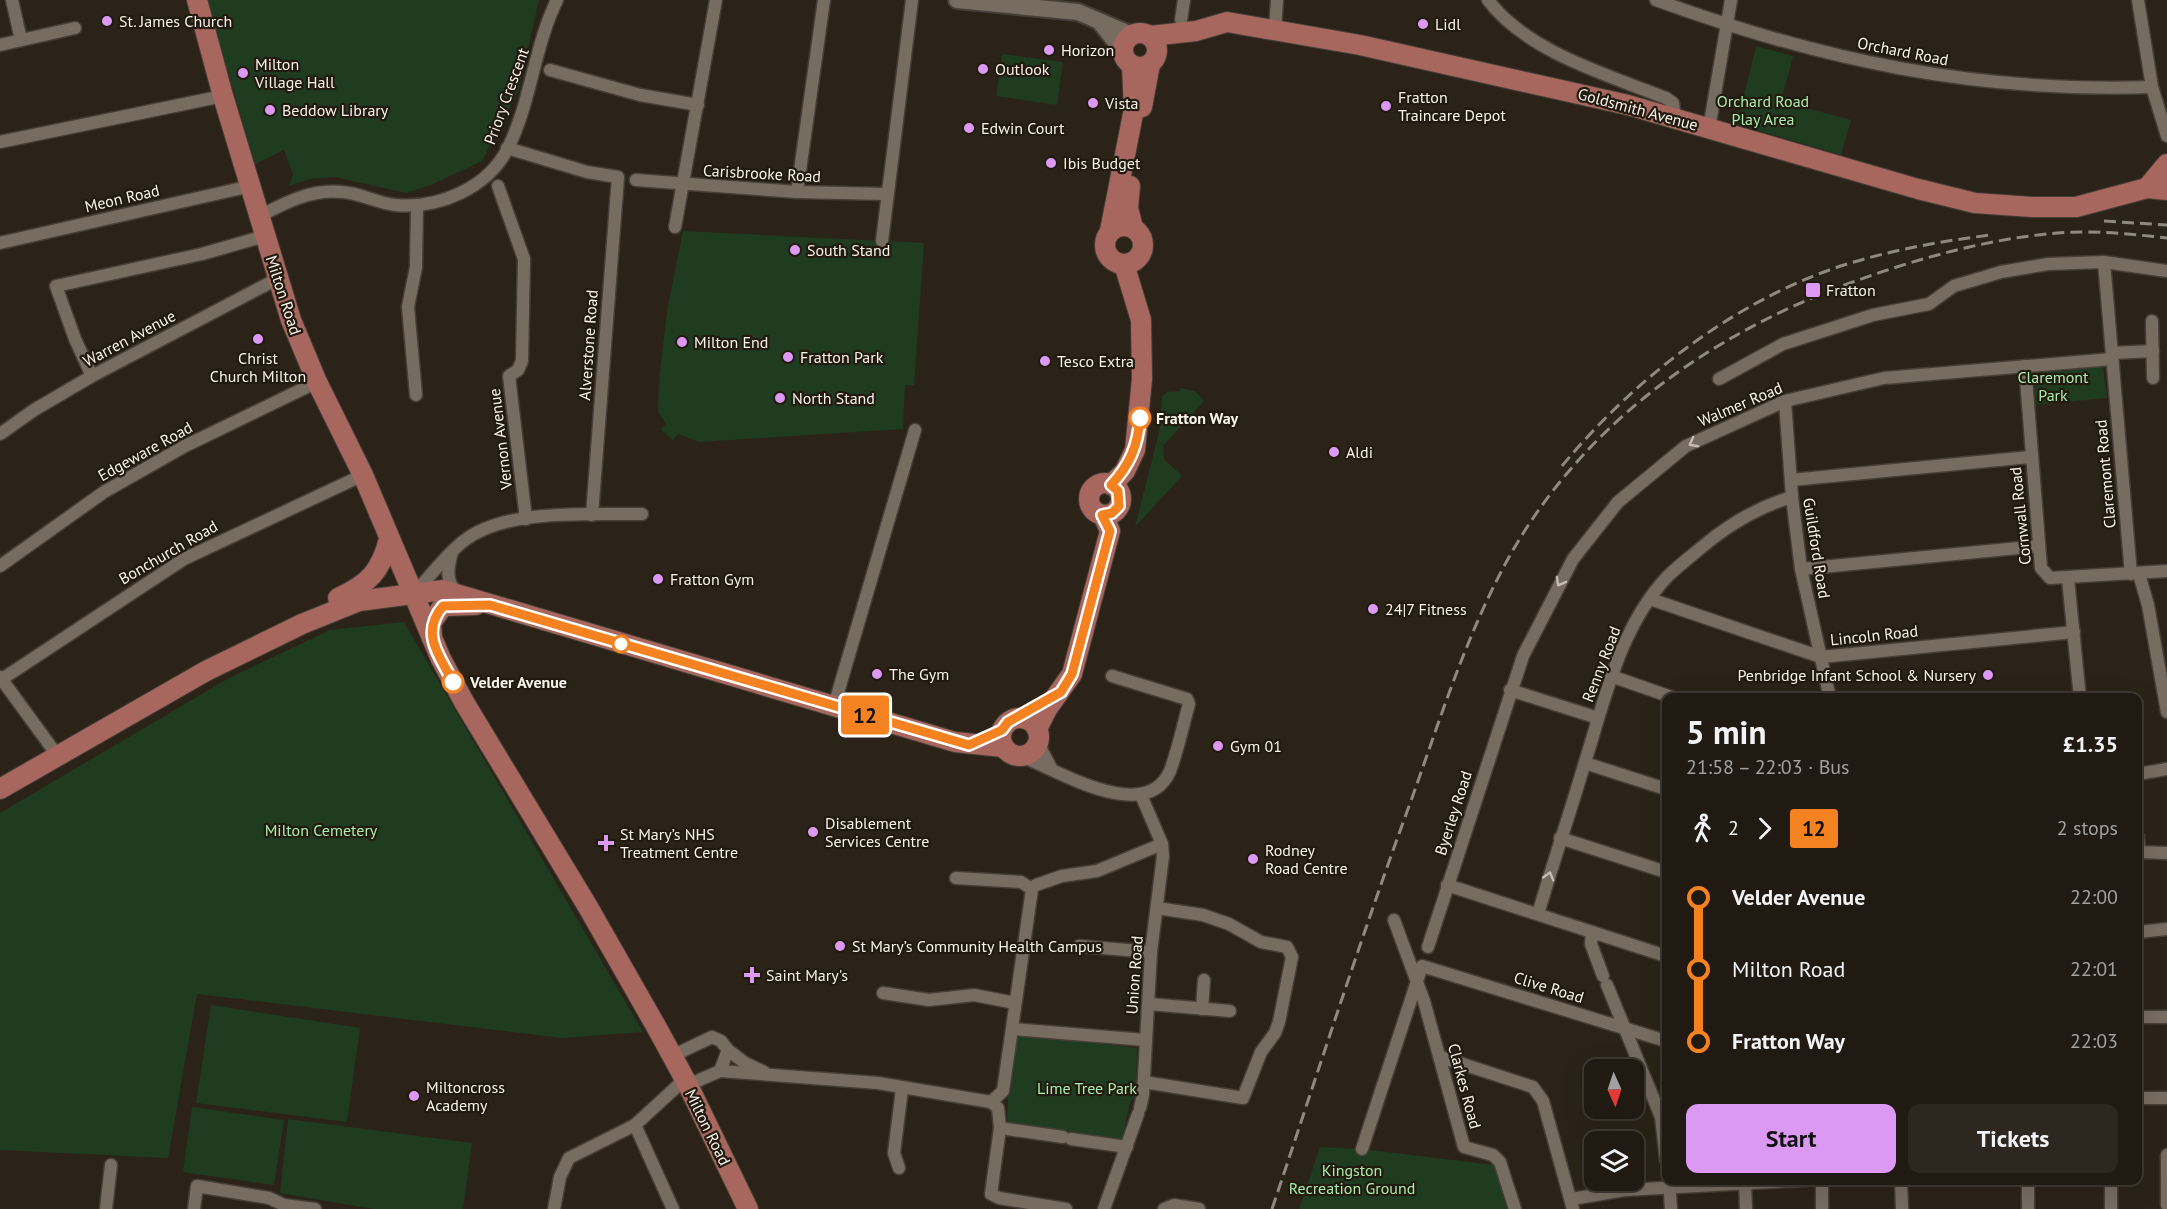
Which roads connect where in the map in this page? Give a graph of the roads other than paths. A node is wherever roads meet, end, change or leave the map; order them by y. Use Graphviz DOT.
graph roads {
  1 [pos="12,0"];
  2 [pos="197,0"];
  3 [pos="557,0"];
  4 [pos="716,0"];
  5 [pos="824,0"];
  6 [pos="912,0"];
  7 [pos="957,0"];
  8 [pos="1184,0"];
  9 [pos="1277,0"];
  10 [pos="1488,0"];
  11 [pos="1656,0"];
  12 [pos="1731,0"];
  13 [pos="2138,0"];
  14 [pos="1188,25"];
  15 [pos="1727,26"];
  16 [pos="75,28"];
  17 [pos="1275,30"];
  18 [pos="21,40"];
  19 [pos="0,45"];
  20 [pos="1141,51"];
  21 [pos="550,70"];
  22 [pos="1634,85"];
  23 [pos="2152,87"];
  24 [pos="223,96"];
  25 [pos="2156,100"];
  26 [pos="698,105"];
  27 [pos="1628,105"];
  28 [pos="2167,108"];
  29 [pos="1675,119"];
  30 [pos="1709,129"];
  31 [pos="2167,136"];
  32 [pos="0,142"];
  33 [pos="507,148"];
  34 [pos="2167,164"];
  35 [pos="636,180"];
  36 [pos="683,185"];
  37 [pos="251,186"];
  38 [pos="498,186"];
  39 [pos="2157,189"];
  40 [pos="797,192"];
  41 [pos="887,194"];
  42 [pos="417,205"];
  43 [pos="260,216"];
  44 [pos="675,227"];
  45 [pos="1133,228"];
  46 [pos="1110,231"];
  47 [pos="265,236"];
  48 [pos="882,241"];
  49 [pos="0,243"];
  50 [pos="2104,262"];
  51 [pos="1124,264"];
  52 [pos="2167,271"];
  53 [pos="277,279"];
  54 [pos="2152,321"];
  55 [pos="2153,351"];
  56 [pos="2112,356"];
  57 [pos="2025,366"];
  58 [pos="92,376"];
  59 [pos="2153,378"];
  60 [pos="1719,379"];
  61 [pos="317,382"];
  62 [pos="416,395"];
  63 [pos="1785,401"];
  64 [pos="1,428"];
  65 [pos="915,430"];
  66 [pos="2031,457"];
  67 [pos="363,475"];
  68 [pos="1791,480"];
  69 [pos="1792,497"];
  70 [pos="642,514"];
  71 [pos="592,515"];
  72 [pos="526,519"];
  73 [pos="389,539"];
  74 [pos="2038,546"];
  75 [pos="452,551"];
  76 [pos="0,566"];
  77 [pos="1801,569"];
  78 [pos="2167,571"];
  79 [pos="2135,574"];
  80 [pos="2068,579"];
  81 [pos="456,592"];
  82 [pos="415,599"];
  83 [pos="1650,599"];
  84 [pos="490,605"];
  85 [pos="302,624"];
  86 [pos="2074,632"];
  87 [pos="432,638"];
  88 [pos="1821,657"];
  89 [pos="1112,676"];
  90 [pos="1611,676"];
  91 [pos="1,678"];
  92 [pos="1510,690"];
  93 [pos="1061,692"];
  94 [pos="1829,693"];
  95 [pos="2080,693"];
  96 [pos="1662,694"];
  97 [pos="834,706"];
  98 [pos="2167,712"];
  99 [pos="1019,718"];
  100 [pos="1598,718"];
  101 [pos="1037,736"];
  102 [pos="1009,745"];
  103 [pos="57,755"];
  104 [pos="1585,762"];
  105 [pos="1051,768"];
  106 [pos="2167,769"];
  107 [pos="2142,773"];
  108 [pos="1662,788"];
  109 [pos="0,789"];
  110 [pos="1141,795"];
  111 [pos="1560,838"];
  112 [pos="1162,844"];
  113 [pos="2142,852"];
  114 [pos="2167,853"];
  115 [pos="1662,871"];
  116 [pos="956,878"];
  117 [pos="1447,885"];
  118 [pos="1034,887"];
  119 [pos="1156,908"];
  120 [pos="1538,914"];
  121 [pos="1394,920"];
  122 [pos="2167,929"];
  123 [pos="1592,932"];
  124 [pos="2142,932"];
  125 [pos="1079,946"];
  126 [pos="1428,947"];
  127 [pos="1151,952"];
  128 [pos="1662,955"];
  129 [pos="1204,980"];
  130 [pos="1418,981"];
  131 [pos="883,993"];
  132 [pos="1016,1003"];
  133 [pos="1149,1004"];
  134 [pos="1202,1008"];
  135 [pos="1230,1011"];
  136 [pos="2142,1017"];
  137 [pos="2167,1017"];
  138 [pos="1624,1027"];
  139 [pos="1012,1029"];
  140 [pos="1145,1040"];
  141 [pos="1662,1040"];
  142 [pos="728,1050"];
  143 [pos="672,1056"];
  144 [pos="1441,1057"];
  145 [pos="720,1071"];
  146 [pos="773,1077"];
  147 [pos="687,1082"];
  148 [pos="1144,1082"];
  149 [pos="902,1089"];
  150 [pos="2142,1098"];
  151 [pos="2167,1098"];
  152 [pos="991,1102"];
  153 [pos="635,1125"];
  154 [pos="1000,1128"];
  155 [pos="1662,1131"];
  156 [pos="1127,1147"];
  157 [pos="1362,1149"];
  158 [pos="2167,1155"];
  159 [pos="111,1165"];
  160 [pos="899,1168"];
  161 [pos="1662,1185"];
  162 [pos="1670,1185"];
  163 [pos="1745,1185"];
  164 [pos="1822,1185"];
  165 [pos="1901,1185"];
  166 [pos="2028,1185"];
  167 [pos="2111,1185"];
  168 [pos="1573,1204"];
  169 [pos="2167,1205"];
  170 [pos="106,1209"];
  171 [pos="194,1209"];
  172 [pos="315,1209"];
  173 [pos="554,1209"];
  174 [pos="673,1209"];
  175 [pos="748,1209"];
  176 [pos="1066,1209"];
  177 [pos="1104,1209"];
  178 [pos="1164,1209"];
  179 [pos="1199,1209"];
  180 [pos="1515,1209"];
  181 [pos="1671,1209"];
  182 [pos="1746,1209"];
  183 [pos="1822,1209"];
  184 [pos="1902,1209"];
  185 [pos="2028,1209"];
  186 [pos="2111,1209"];
  1 -- 18 [label="street"];
  2 -- 24 [label="main road, Milton Road"];
  3 -- 33 [label="street, Priory Crescent"];
  4 -- 26 [label="street"];
  5 -- 40 [label="street"];
  6 -- 41 [label="street"];
  7 -- 20 [label="main road, Goldsmith Avenue"];
  8 -- 14 [label="street"];
  9 -- 17 [label="street"];
  10 -- 22 [label="street"];
  11 -- 15 [label="street, Orchard Road"];
  12 -- 15 [label="street"];
  13 -- 23 [label="street"];
  14 -- 17 [label="main road, Goldsmith Avenue"];
  14 -- 20 [label="main road, Goldsmith Avenue"];
  15 -- 23 [label="street, Orchard Road"];
  15 -- 30 [label="street"];
  16 -- 18 [label="street"];
  17 -- 27 [label="main road, Goldsmith Avenue"];
  18 -- 19 [label="street"];
  20 -- 45 [label="main road"];
  20 -- 46 [label="main road"];
  21 -- 26 [label="street"];
  22 -- 27 [label="street"];
  22 -- 29 [label="street"];
  23 -- 25 [label="street"];
  24 -- 32 [label="street"];
  24 -- 37 [label="main road, Milton Road"];
  25 -- 28 [label="street"];
  25 -- 31 [label="street"];
  26 -- 36 [label="street"];
  27 -- 29 [label="main road, Goldsmith Avenue"];
  29 -- 30 [label="main road, Goldsmith Avenue"];
  30 -- 39 [label="main road, Goldsmith Avenue"];
  33 -- 42 [label="street, Priory Crescent"];
  33 -- 71 [label="street, Alverstone Road"];
  34 -- 39 [label="main road, Goldsmith Avenue"];
  35 -- 36 [label="street, Carisbrooke Road"];
  36 -- 40 [label="street, Carisbrooke Road"];
  36 -- 44 [label="street"];
  37 -- 43 [label="main road, Milton Road"];
  37 -- 49 [label="street, Meon Road"];
  38 -- 72 [label="street, Vernon Avenue"];
  40 -- 41 [label="street, Carisbrooke Road"];
  41 -- 48 [label="street"];
  42 -- 43 [label="street, Priory Crescent"];
  42 -- 62 [label="street"];
  43 -- 47 [label="main road, Milton Road"];
  45 -- 46 [label="main road"];
  45 -- 51 [label="main road"];
  46 -- 51 [label="main road"];
  47 -- 53 [label="main road, Milton Road"];
  47 -- 58 [label="street"];
  50 -- 52 [label="street"];
  50 -- 56 [label="street, Claremont Road"];
  50 -- 60 [label="street"];
  51 -- 93 [label="main road"];
  53 -- 58 [label="street, Warren Avenue"];
  53 -- 61 [label="main road, Milton Road"];
  54 -- 55 [label="street"];
  55 -- 56 [label="street, Walmer Road"];
  55 -- 59 [label="street"];
  56 -- 57 [label="street, Walmer Road"];
  56 -- 79 [label="street, Claremont Road"];
  57 -- 63 [label="street, Walmer Road"];
  57 -- 66 [label="street, Cornwall Road"];
  58 -- 64 [label="street, Warren Avenue"];
  61 -- 67 [label="main road, Milton Road"];
  61 -- 76 [label="street, Edgeware Road"];
  63 -- 68 [label="street, Guildford Road"];
  63 -- 92 [label="street, Walmer Road, one-way"];
  65 -- 97 [label="street"];
  66 -- 68 [label="street"];
  66 -- 74 [label="street, Cornwall Road"];
  67 -- 73 [label="main road, Milton Road"];
  67 -- 91 [label="street, Bonchurch Road"];
  68 -- 69 [label="street, Guildford Road"];
  69 -- 77 [label="street, Guildford Road"];
  69 -- 83 [label="street, Renny Road"];
  70 -- 71 [label="street"];
  71 -- 72 [label="street"];
  72 -- 75 [label="street"];
  73 -- 82 [label="main road, Milton Road"];
  73 -- 85 [label="main road"];
  74 -- 77 [label="street"];
  74 -- 80 [label="street, Cornwall Road"];
  75 -- 81 [label="street"];
  75 -- 82 [label="street"];
  77 -- 88 [label="street, Guildford Road"];
  78 -- 79 [label="street, Cornwall Road"];
  79 -- 80 [label="street, Cornwall Road"];
  79 -- 98 [label="street, Claremont Road"];
  80 -- 86 [label="street"];
  81 -- 82 [label="main road"];
  81 -- 84 [label="main road"];
  82 -- 84 [label="main road"];
  82 -- 85 [label="main road"];
  82 -- 87 [label="main road, Milton Road"];
  83 -- 88 [label="street, Lincoln Road"];
  83 -- 90 [label="street, Renny Road"];
  84 -- 87 [label="main road"];
  84 -- 97 [label="main road"];
  85 -- 103 [label="main road"];
  86 -- 88 [label="street, Lincoln Road"];
  86 -- 95 [label="street"];
  87 -- 143 [label="main road, Milton Road"];
  88 -- 94 [label="street, Guildford Road"];
  89 -- 110 [label="street"];
  90 -- 96 [label="street"];
  90 -- 100 [label="street, Renny Road"];
  91 -- 103 [label="street"];
  92 -- 100 [label="street"];
  92 -- 117 [label="street, Byerley Road"];
  93 -- 99 [label="main road"];
  93 -- 101 [label="main road"];
  97 -- 102 [label="main road"];
  99 -- 101 [label="main road"];
  99 -- 102 [label="main road"];
  100 -- 104 [label="street, Renny Road"];
  101 -- 102 [label="main road"];
  101 -- 105 [label="street"];
  102 -- 105 [label="street"];
  103 -- 109 [label="main road"];
  104 -- 108 [label="street"];
  104 -- 111 [label="street, Renny Road"];
  105 -- 110 [label="street"];
  106 -- 107 [label="street"];
  110 -- 112 [label="street, Union Road"];
  111 -- 115 [label="street"];
  120 -- 111 [label="street, Renny Road, one-way"];
  112 -- 118 [label="street"];
  112 -- 119 [label="street, Union Road"];
  113 -- 114 [label="street"];
  116 -- 118 [label="street"];
  117 -- 120 [label="street"];
  117 -- 126 [label="street, Byerley Road"];
  118 -- 132 [label="street"];
  119 -- 127 [label="street, Union Road"];
  119 -- 148 [label="street"];
  120 -- 123 [label="street"];
  121 -- 130 [label="street, Clarkes Road"];
  122 -- 124 [label="street"];
  123 -- 128 [label="street"];
  123 -- 138 [label="street"];
  125 -- 127 [label="street"];
  127 -- 133 [label="street, Union Road"];
  129 -- 134 [label="street"];
  130 -- 138 [label="street, Clive Road"];
  130 -- 144 [label="street, Clarkes Road"];
  130 -- 157 [label="street"];
  131 -- 132 [label="street"];
  132 -- 139 [label="street"];
  133 -- 134 [label="street"];
  133 -- 140 [label="street, Union Road"];
  134 -- 135 [label="street"];
  136 -- 137 [label="street"];
  138 -- 141 [label="street, Clive Road"];
  138 -- 155 [label="street"];
  139 -- 140 [label="street"];
  139 -- 152 [label="street"];
  140 -- 148 [label="street, Union Road"];
  142 -- 143 [label="street"];
  142 -- 145 [label="street"];
  142 -- 146 [label="street"];
  143 -- 147 [label="main road, Milton Road"];
  144 -- 168 [label="street"];
  144 -- 180 [label="street, Clarkes Road"];
  145 -- 146 [label="street"];
  145 -- 147 [label="street"];
  146 -- 149 [label="street"];
  147 -- 153 [label="street"];
  147 -- 175 [label="main road, Milton Road"];
  148 -- 156 [label="street, Union Road"];
  149 -- 152 [label="street"];
  149 -- 160 [label="street"];
  150 -- 151 [label="street"];
  152 -- 154 [label="street"];
  153 -- 173 [label="street"];
  153 -- 174 [label="street"];
  154 -- 156 [label="street"];
  154 -- 176 [label="street"];
  156 -- 177 [label="street, Union Road"];
  158 -- 169 [label="street"];
  159 -- 170 [label="street"];
  161 -- 168 [label="street"];
  162 -- 181 [label="street"];
  163 -- 182 [label="street"];
  164 -- 183 [label="street"];
  165 -- 184 [label="street"];
  166 -- 185 [label="street"];
  167 -- 186 [label="street"];
  171 -- 172 [label="street"];
  178 -- 179 [label="street"];
}
